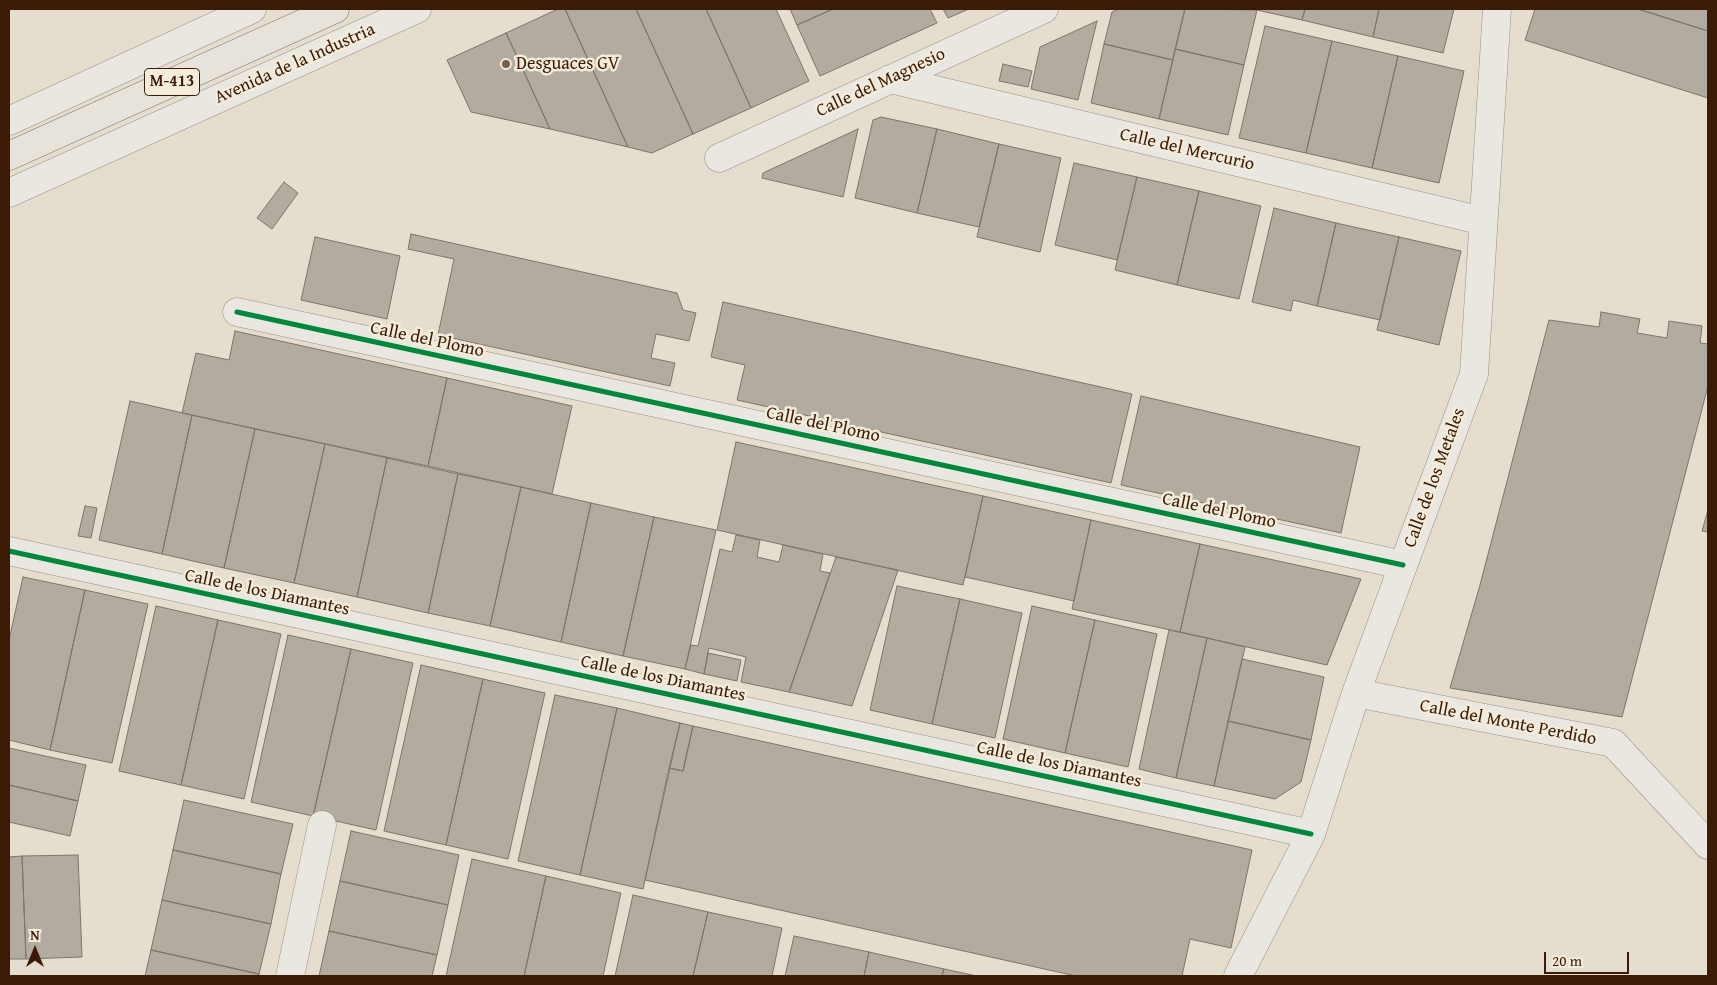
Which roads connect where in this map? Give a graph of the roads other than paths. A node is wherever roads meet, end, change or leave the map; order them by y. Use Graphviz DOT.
graph roads {
  1 [pos="252,9"];
  2 [pos="335,9"];
  3 [pos="417,9"];
  4 [pos="1044,9"];
  5 [pos="1497,9"];
  6 [pos="890,79"];
  7 [pos="9,121"];
  8 [pos="9,156"];
  9 [pos="719,158"];
  10 [pos="9,193"];
  11 [pos="1483,221"];
  12 [pos="237,312"];
  13 [pos="9,551"];
  14 [pos="1403,565"];
  15 [pos="1356,693"];
  16 [pos="322,825"];
  17 [pos="1311,834"];
  18 [pos="1708,845"];
  19 [pos="290,976"];
  20 [pos="1238,976"];
  1 -- 7 [label="street"];
  2 -- 8 [label="main road, Avenida de la Industria / M-413"];
  3 -- 10 [label="street, Avenida de la Industria"];
  4 -- 6 [label="street, Calle del Magnesio"];
  5 -- 11 [label="street, Calle de los Metales"];
  6 -- 9 [label="street, Calle del Magnesio"];
  6 -- 11 [label="street, Calle del Mercurio"];
  11 -- 14 [label="street, Calle de los Metales"];
  12 -- 14 [label="street, Calle del Plomo"];
  13 -- 17 [label="street, Calle de los Diamantes"];
  14 -- 15 [label="street, Calle de los Metales"];
  15 -- 17 [label="street, Calle de los Metales"];
  15 -- 18 [label="street, Calle del Monte Perdido"];
  16 -- 19 [label="street"];
  17 -- 20 [label="street, Calle de los Metales"];
}
